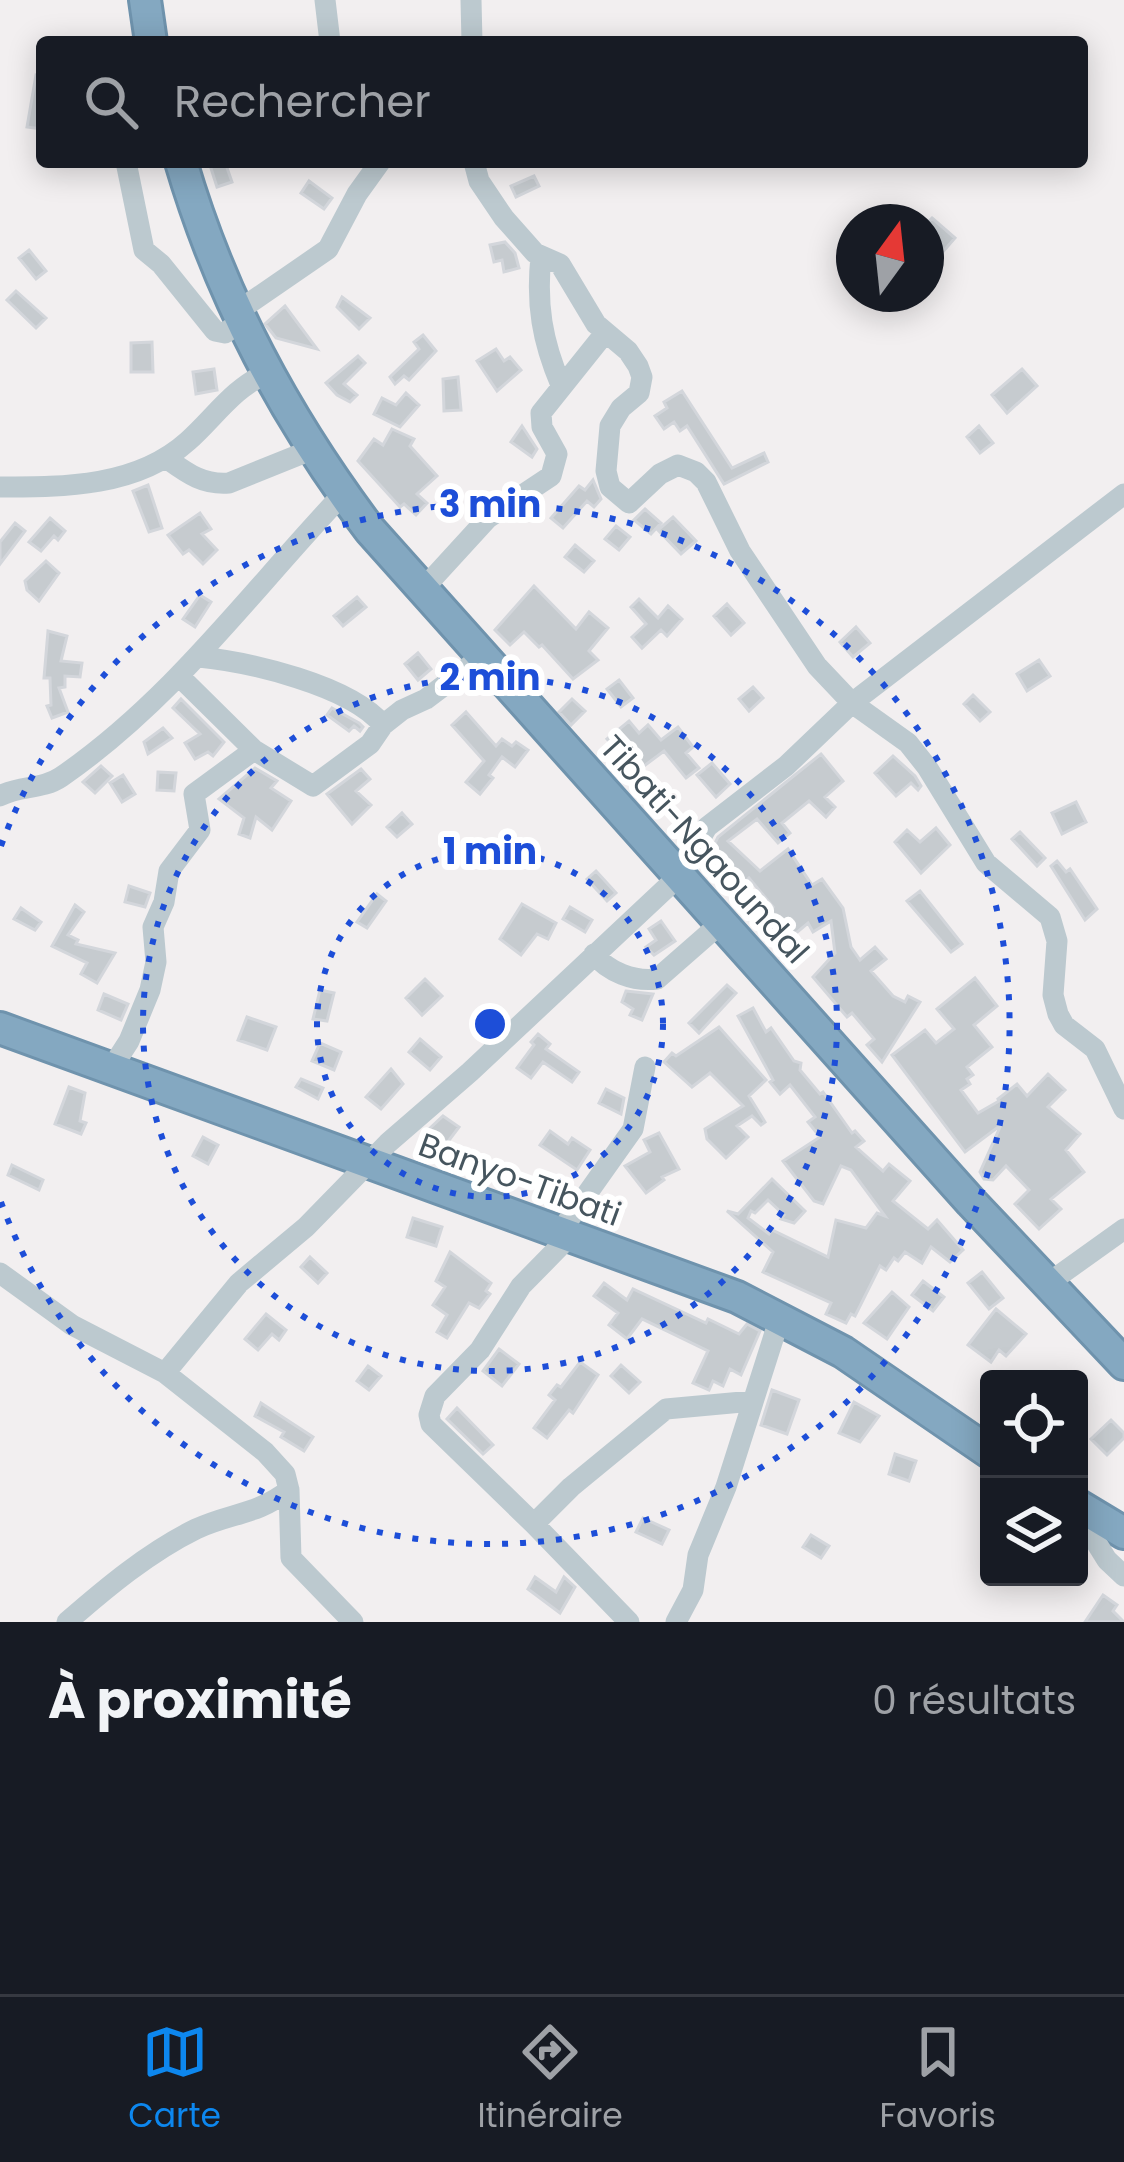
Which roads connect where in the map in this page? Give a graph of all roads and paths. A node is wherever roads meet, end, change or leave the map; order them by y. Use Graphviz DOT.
graph roads {
  1 [pos="145,0"];
  2 [pos="325,0"];
  3 [pos="471,0"];
  4 [pos="150,36"];
  5 [pos="329,36"];
  6 [pos="472,36"];
  7 [pos="127,168"];
  8 [pos="183,168"];
  9 [pos="376,168"];
  10 [pos="476,168"];
  11 [pos="541,256"];
  12 [pos="238,318"];
  13 [pos="605,333"];
  14 [pos="266,374"];
  15 [pos="561,386"];
  16 [pos="311,451"];
  17 [pos="166,458"];
  18 [pos="0,488"];
  19 [pos="343,494"];
  20 [pos="1124,494"];
  21 [pos="423,589"];
  22 [pos="483,656"];
  23 [pos="199,657"];
  24 [pos="180,677"];
  25 [pos="852,703"];
  26 [pos="383,724"];
  27 [pos="254,750"];
  28 [pos="2,790"];
  29 [pos="678,877"];
  30 [pos="721,922"];
  31 [pos="594,954"];
  32 [pos="0,1028"];
  33 [pos="645,1067"];
  34 [pos="111,1069"];
  35 [pos="1124,1109"];
  36 [pos="370,1163"];
  37 [pos="1124,1229"];
  38 [pos="565,1234"];
  39 [pos="0,1273"];
  40 [pos="1050,1282"];
  41 [pos="781,1317"];
  42 [pos="1124,1364"];
  43 [pos="165,1373"];
  44 [pos="753,1401"];
  45 [pos="980,1446"];
  46 [pos="290,1490"];
  47 [pos="1088,1511"];
  48 [pos="1088,1514"];
  49 [pos="1124,1518"];
  50 [pos="534,1524"];
  51 [pos="1088,1524"];
  52 [pos="1124,1534"];
  53 [pos="1124,1576"];
  54 [pos="67,1622"];
  55 [pos="353,1622"];
  56 [pos="629,1622"];
  57 [pos="676,1622"];
  1 -- 4 [label="highway"];
  2 -- 5 [label="street"];
  3 -- 6 [label="street"];
  7 -- 12 [label="street"];
  8 -- 12 [label="highway, Tibati-Ngaoundal"];
  9 -- 12 [label="street"];
  10 -- 11 [label="street"];
  11 -- 13 [label="street"];
  11 -- 15 [label="street"];
  12 -- 14 [label="highway, Tibati-Ngaoundal"];
  13 -- 15 [label="street"];
  13 -- 25 [label="street"];
  14 -- 16 [label="highway, Tibati-Ngaoundal"];
  14 -- 17 [label="street"];
  15 -- 21 [label="street"];
  16 -- 17 [label="street"];
  16 -- 19 [label="highway, Tibati-Ngaoundal"];
  17 -- 18 [label="street"];
  19 -- 21 [label="highway, Tibati-Ngaoundal"];
  19 -- 23 [label="street"];
  20 -- 25 [label="street"];
  21 -- 22 [label="highway, Tibati-Ngaoundal"];
  22 -- 26 [label="street"];
  22 -- 29 [label="highway, Tibati-Ngaoundal"];
  23 -- 24 [label="street"];
  23 -- 26 [label="street"];
  24 -- 27 [label="street"];
  24 -- 28 [label="street"];
  25 -- 29 [label="street"];
  25 -- 35 [label="street"];
  26 -- 27 [label="street"];
  27 -- 34 [label="street"];
  29 -- 30 [label="highway, Tibati-Ngaoundal"];
  29 -- 31 [label="street"];
  30 -- 31 [label="street"];
  30 -- 40 [label="highway, Tibati-Ngaoundal"];
  31 -- 36 [label="street"];
  32 -- 34 [label="highway, Banyo-Tibati"];
  33 -- 38 [label="street"];
  34 -- 36 [label="highway, Banyo-Tibati"];
  36 -- 38 [label="highway, Banyo-Tibati"];
  36 -- 43 [label="street"];
  37 -- 40 [label="street"];
  38 -- 41 [label="highway, Banyo-Tibati"];
  38 -- 50 [label="street"];
  39 -- 43 [label="street"];
  40 -- 42 [label="highway, Tibati-Ngaoundal"];
  41 -- 44 [label="street"];
  41 -- 45 [label="highway, Banyo-Tibati"];
  43 -- 46 [label="street"];
  44 -- 50 [label="street"];
  44 -- 57 [label="street"];
  46 -- 54 [label="street"];
  46 -- 55 [label="street"];
  47 -- 49 [label="highway"];
  48 -- 52 [label="highway"];
  50 -- 56 [label="street"];
  51 -- 53 [label="street"];
}
